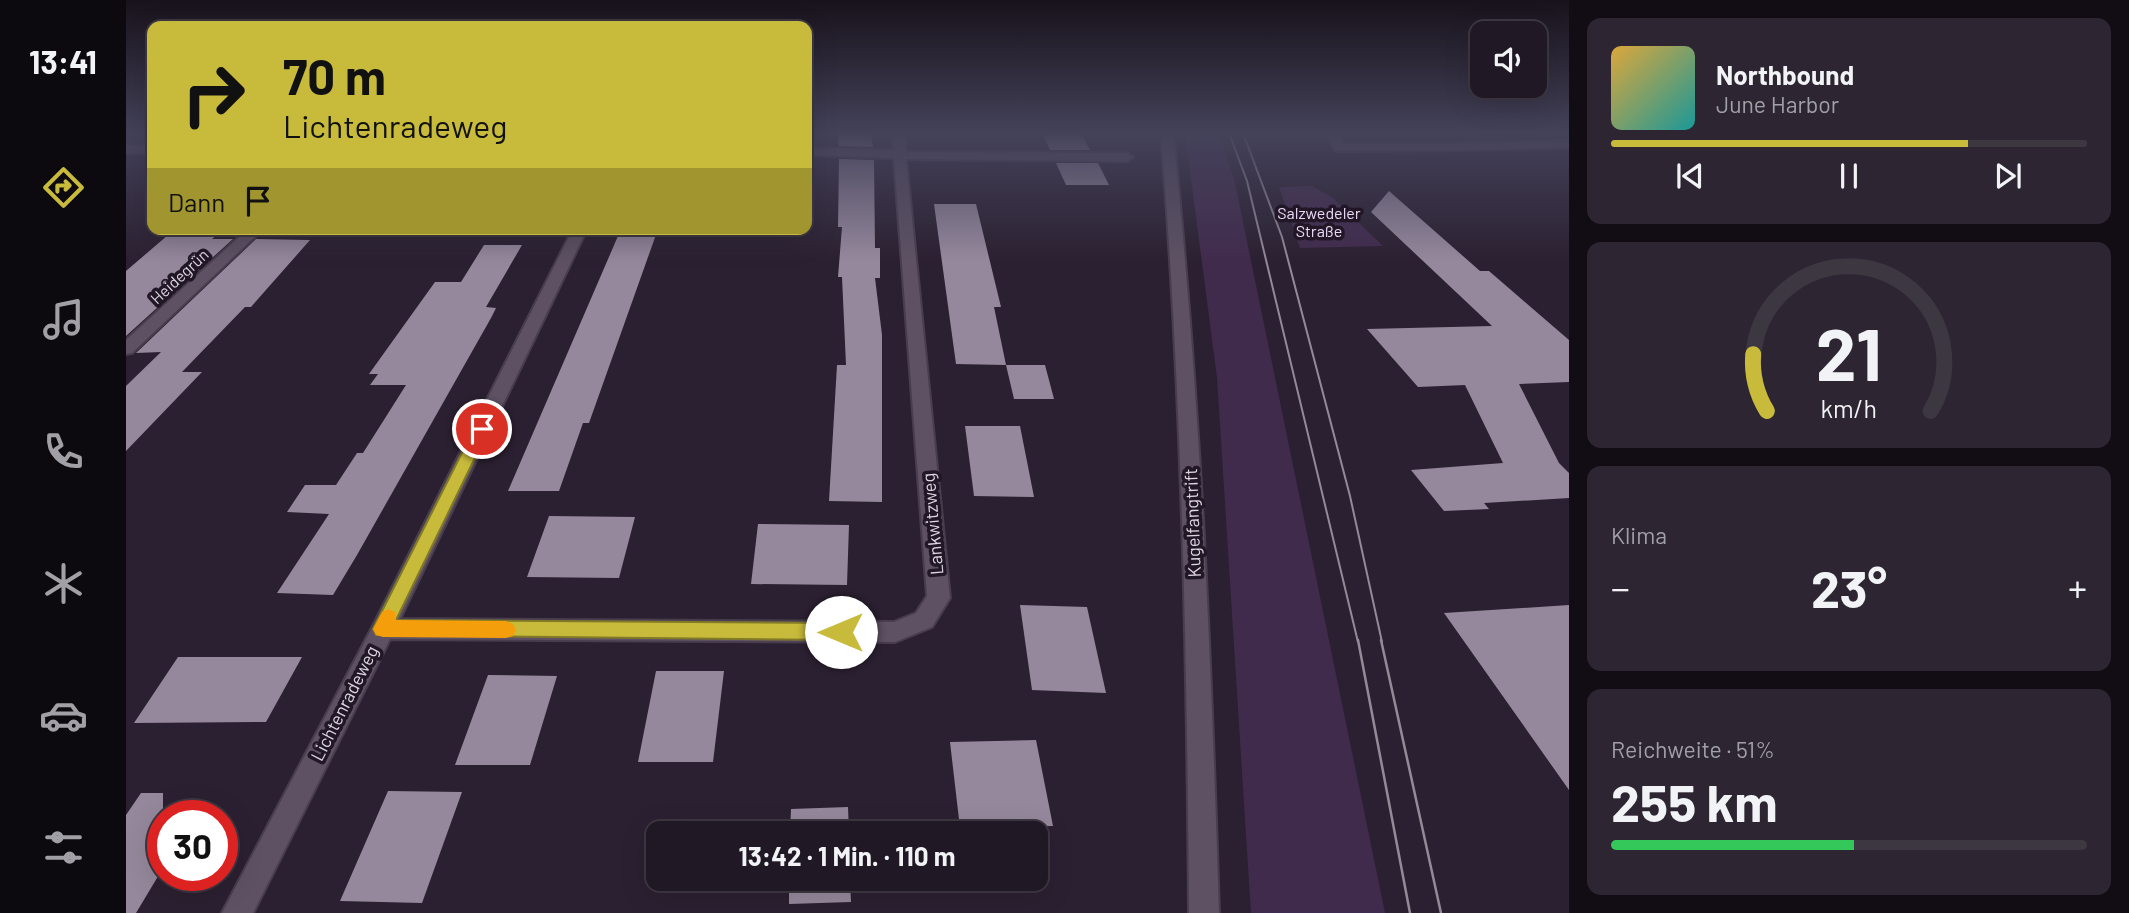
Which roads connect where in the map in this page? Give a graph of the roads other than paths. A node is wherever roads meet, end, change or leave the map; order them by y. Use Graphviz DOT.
graph roads {
  1 [pos="906,176"];
  2 [pos="1171,176"];
  3 [pos="250,235"];
  4 [pos="577,235"];
  5 [pos="126,349"];
  6 [pos="383,629"];
  7 [pos="237,913"];
  8 [pos="1204,913"];
  1 -- 6 [label="street, Lankwitzweg"];
  2 -- 8 [label="street, Kugelfangtrift"];
  3 -- 5 [label="street, Heidegrün"];
  4 -- 6 [label="street, Lichtenradeweg"];
  6 -- 7 [label="street, Lichtenradeweg"];
}
